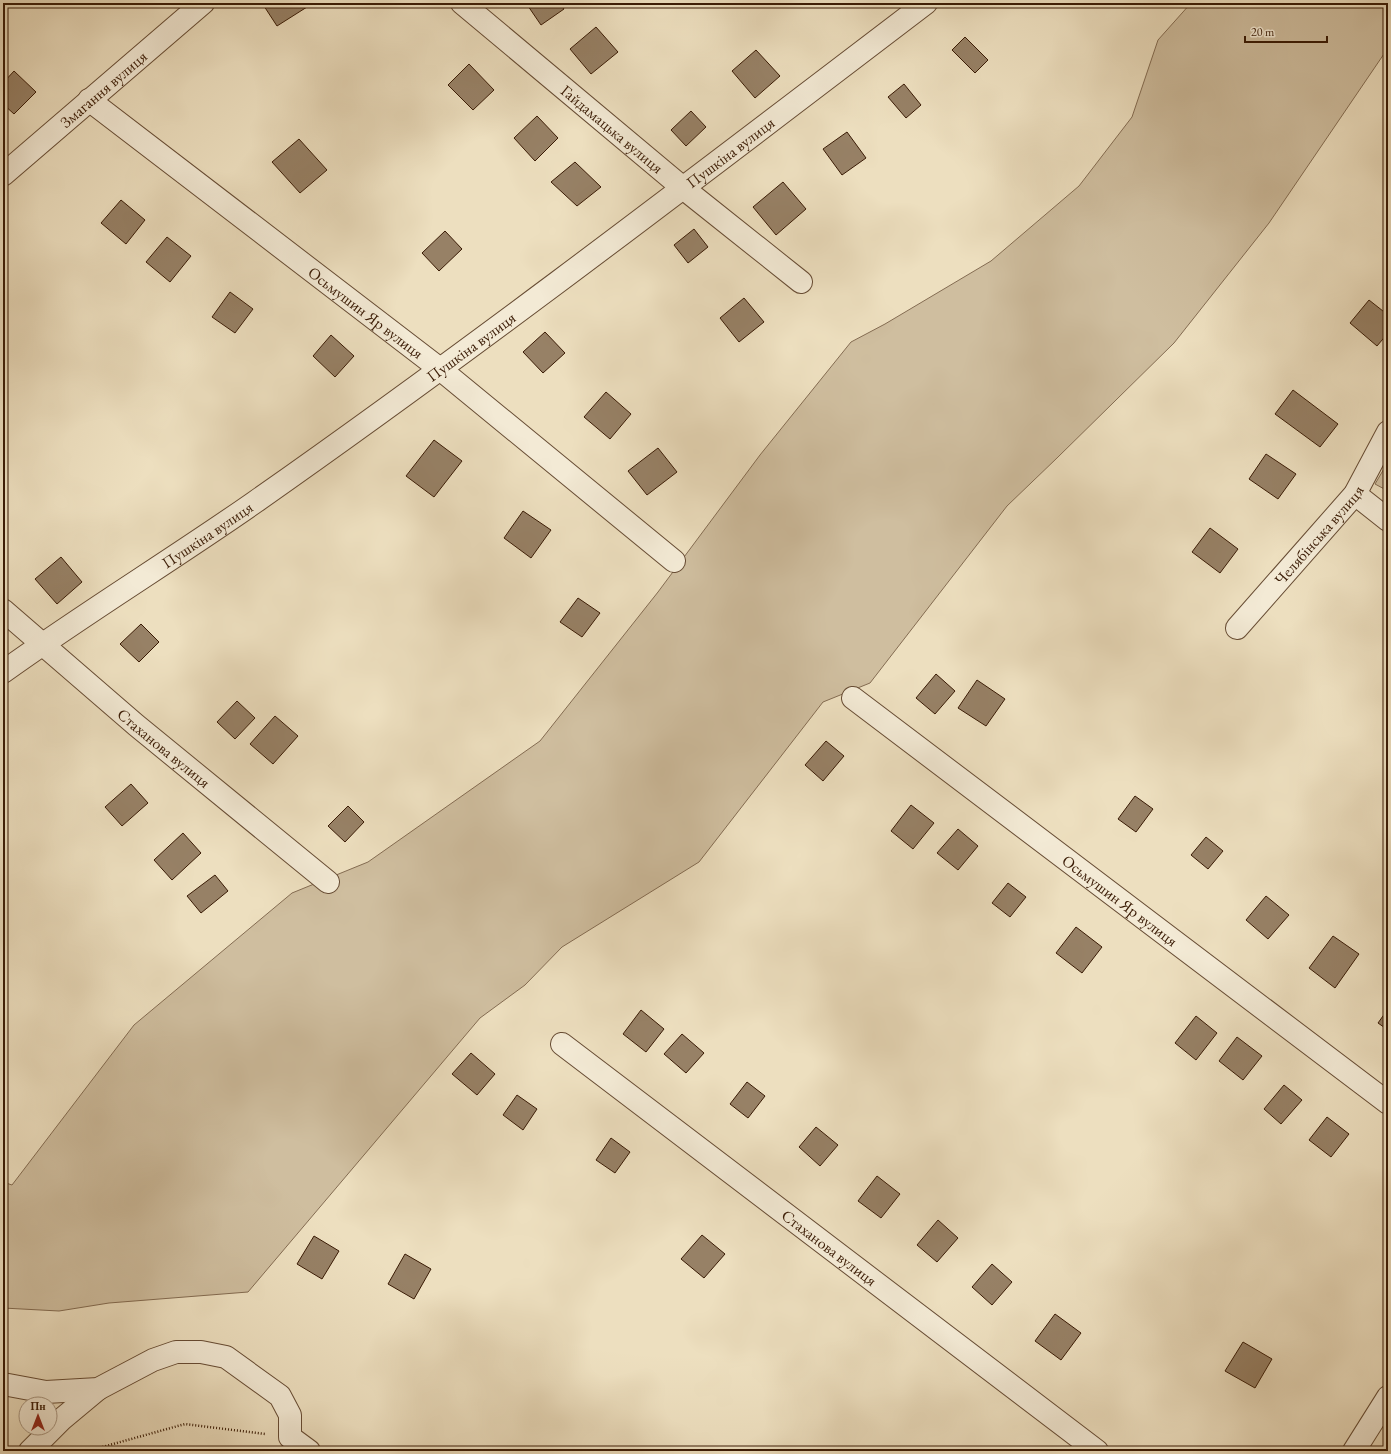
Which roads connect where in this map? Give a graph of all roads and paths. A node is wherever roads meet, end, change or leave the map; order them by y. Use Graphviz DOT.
graph roads {
  1 [pos="203,3"];
  2 [pos="462,3"];
  3 [pos="926,3"];
  4 [pos="89,100"];
  5 [pos="3,176"];
  6 [pos="683,188"];
  7 [pos="801,282"];
  8 [pos="440,369"];
  9 [pos="1388,432"];
  10 [pos="1355,494"];
  11 [pos="1388,520"];
  12 [pos="674,561"];
  13 [pos="3,610"];
  14 [pos="1237,628"];
  15 [pos="42,644"];
  16 [pos="3,672"];
  17 [pos="853,698"];
  18 [pos="328,882"];
  19 [pos="562,1044"];
  20 [pos="1388,1103"];
  21 [pos="3,1384"];
  22 [pos="98,1389"];
  23 [pos="1388,1397"];
  24 [pos="290,1437"];
  25 [pos="30,1451"];
  26 [pos="88,1451"];
  27 [pos="309,1451"];
  28 [pos="1097,1451"];
  29 [pos="1354,1451"];
  1 -- 4 [label="street, Змагання вулиця"];
  2 -- 6 [label="street, Гайдамацька вулиця"];
  3 -- 6 [label="street, Пушкіна вулиця"];
  4 -- 5 [label="street, Змагання вулиця"];
  4 -- 8 [label="street, Осьмушин Яр вулиця"];
  6 -- 7 [label="street, Гайдамацька вулиця"];
  6 -- 8 [label="street, Пушкіна вулиця"];
  8 -- 12 [label="street, Осьмушин Яр вулиця"];
  8 -- 15 [label="street, Пушкіна вулиця"];
  9 -- 10 [label="street, Челябінська вулиця"];
  10 -- 11 [label="street"];
  10 -- 14 [label="street, Челябінська вулиця"];
  13 -- 15 [label="street, Стаханова вулиця"];
  15 -- 16 [label="street, Пушкіна вулиця"];
  15 -- 18 [label="street, Стаханова вулиця"];
  17 -- 20 [label="street, Осьмушин Яр вулиця"];
  19 -- 28 [label="street, Стаханова вулиця"];
  21 -- 22 [label="street"];
  22 -- 24 [label="street"];
  22 -- 25 [label="street"];
  23 -- 29 [label="street"];
  24 -- 26 [label="path"];
  24 -- 27 [label="street"];
}
